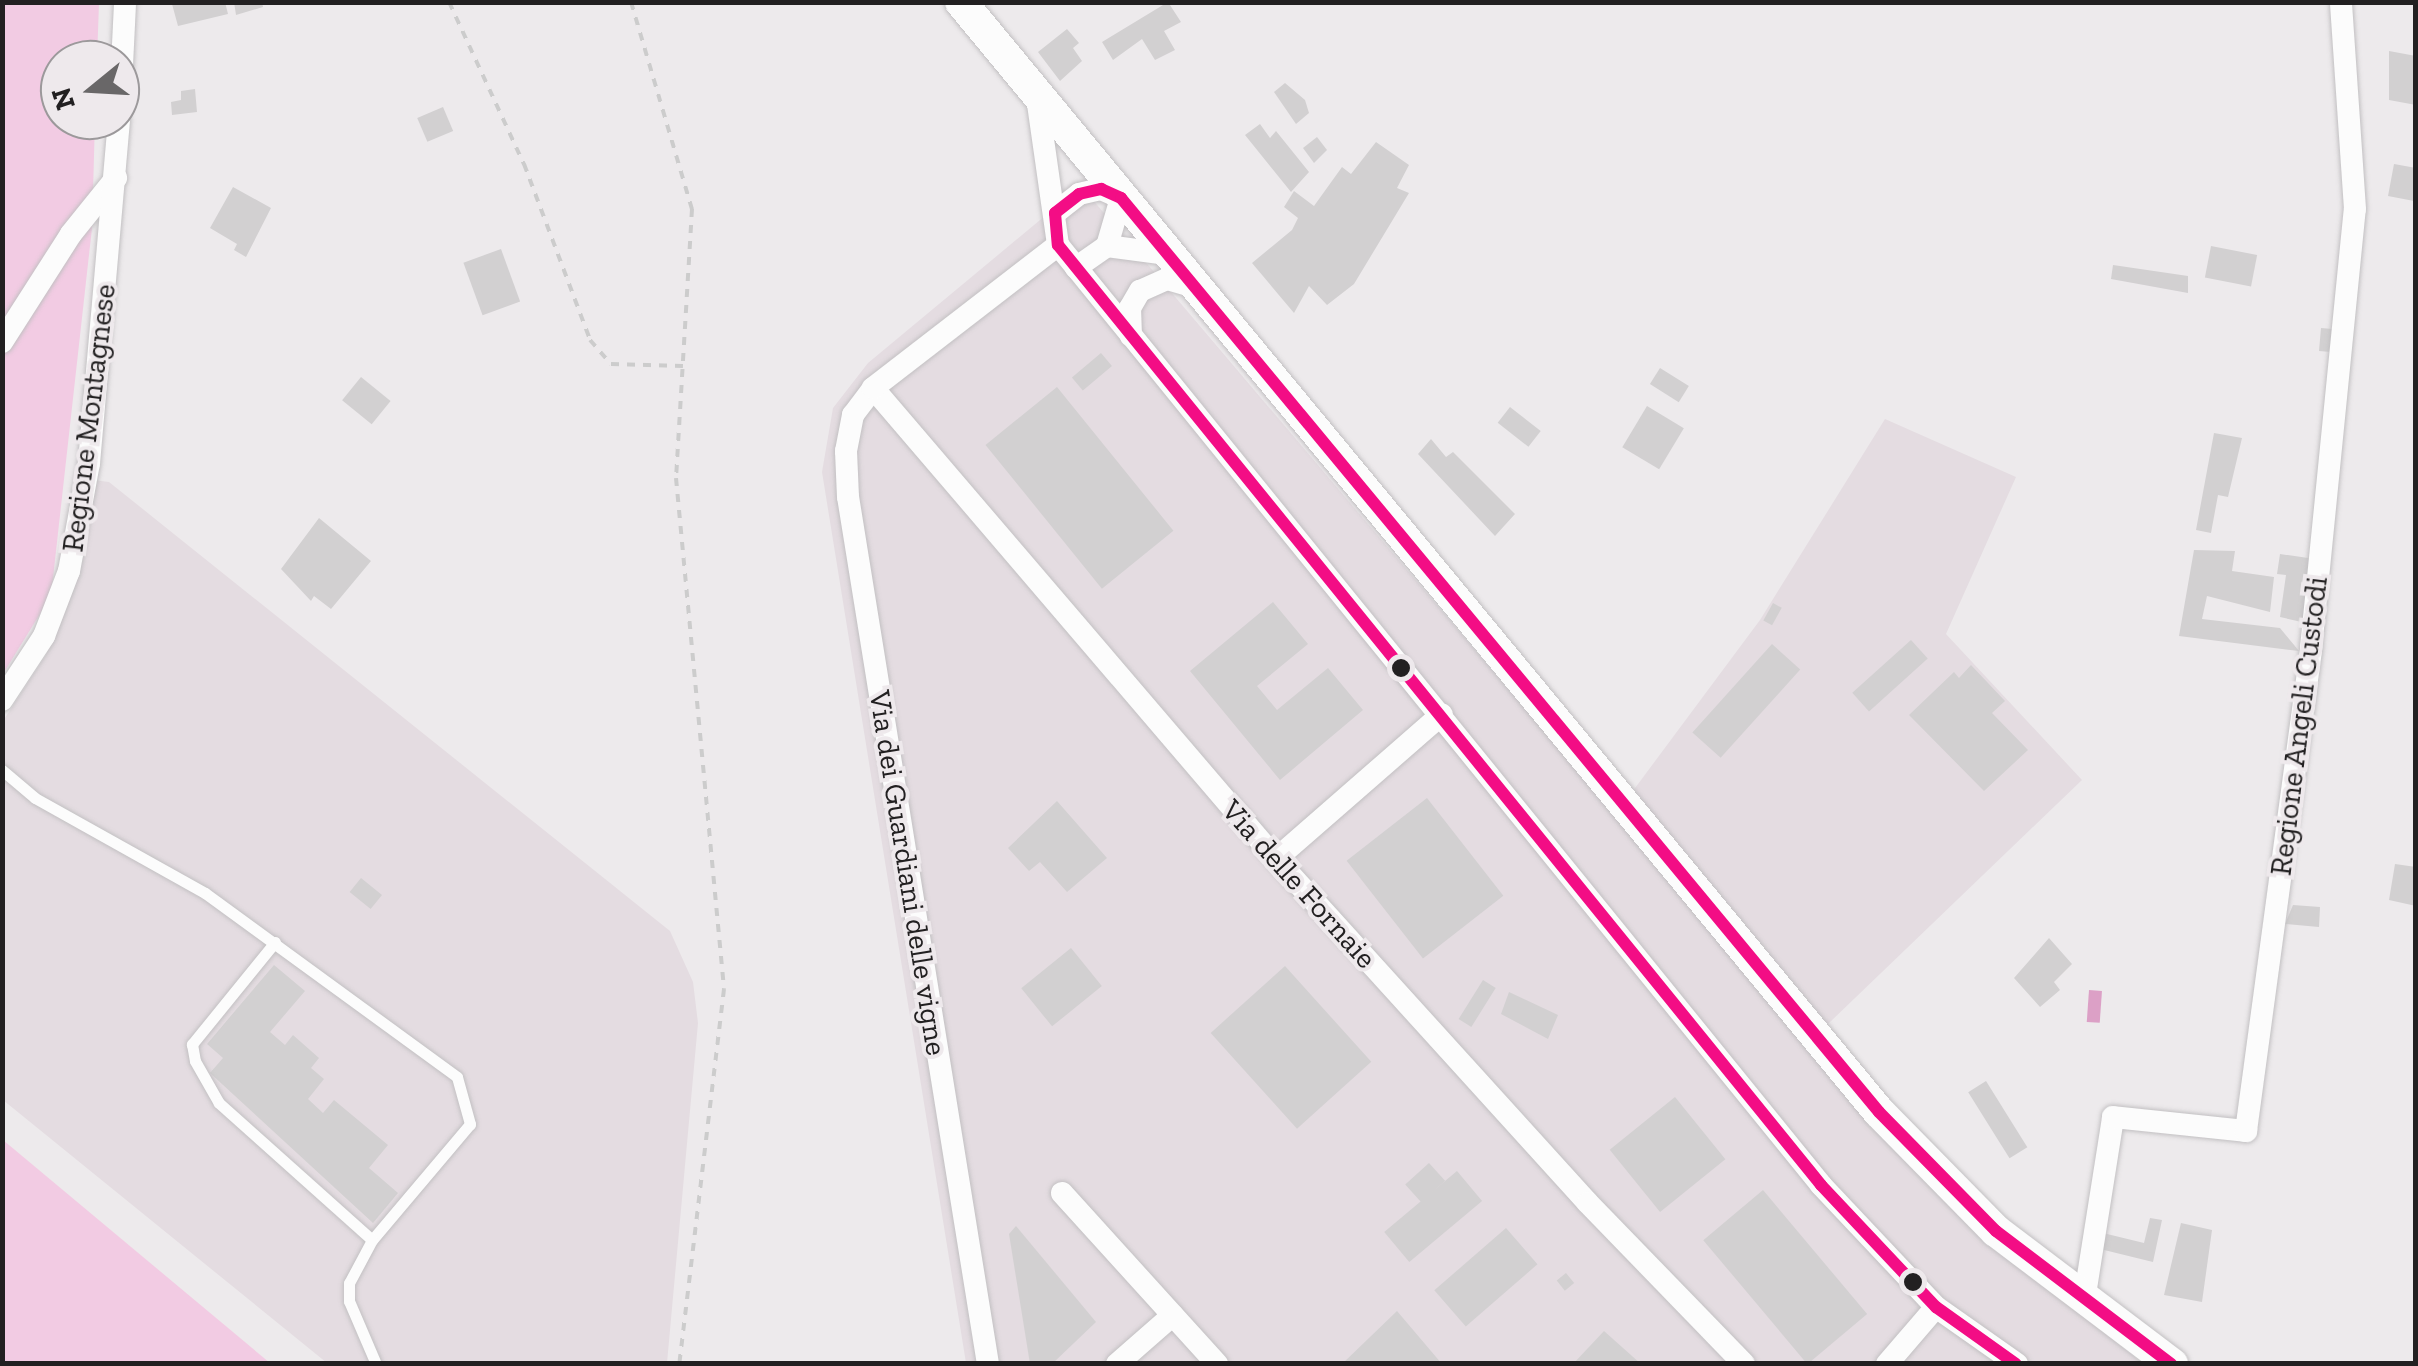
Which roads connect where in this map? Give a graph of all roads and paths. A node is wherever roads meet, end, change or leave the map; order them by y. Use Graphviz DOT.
graph roads {
  1 [pos="125,2"];
  2 [pos="449,2"];
  3 [pos="631,2"];
  4 [pos="961,2"];
  5 [pos="2342,2"];
  6 [pos="123,40"];
  7 [pos="1035,90"];
  8 [pos="118,140"];
  9 [pos="116,178"];
  10 [pos="1121,198"];
  11 [pos="1054,212"];
  12 [pos="1058,245"];
  13 [pos="1107,246"];
  14 [pos="1167,254"];
  15 [pos="1076,268"];
  16 [pos="1192,286"];
  17 [pos="1131,336"];
  18 [pos="2,342"];
  19 [pos="682,366"];
  20 [pos="873,388"];
  21 [pos="2,700"];
  22 [pos="1442,714"];
  23 [pos="2,770"];
  24 [pos="1276,859"];
  25 [pos="275,942"];
  26 [pos="1062,1194"];
  27 [pos="372,1240"];
  28 [pos="2084,1301"];
  29 [pos="1936,1307"];
  30 [pos="1173,1315"];
  31 [pos="2168,1362"];
  32 [pos="376,1364"];
  33 [pos="679,1364"];
  34 [pos="988,1364"];
  35 [pos="1118,1364"];
  36 [pos="1217,1364"];
  37 [pos="1744,1364"];
  38 [pos="1887,1364"];
  39 [pos="2017,1364"];
  1 -- 6 [label="street"];
  2 -- 19 [label="path"];
  3 -- 19 [label="path"];
  4 -- 7 [label="main road"];
  5 -- 28 [label="street, Regione Angeli Custodi"];
  7 -- 10 [label="main road"];
  7 -- 11 [label="street"];
  8 -- 9 [label="street, Regione Montagnese"];
  9 -- 18 [label="street"];
  9 -- 21 [label="street, Regione Montagnese"];
  10 -- 11 [label="street"];
  10 -- 13 [label="street"];
  10 -- 14 [label="main road"];
  11 -- 12 [label="street"];
  12 -- 15 [label="street"];
  12 -- 20 [label="street"];
  13 -- 14 [label="street"];
  13 -- 15 [label="street"];
  14 -- 16 [label="main road"];
  15 -- 17 [label="street"];
  16 -- 17 [label="street"];
  16 -- 28 [label="main road"];
  17 -- 22 [label="street"];
  19 -- 33 [label="path"];
  20 -- 24 [label="street, Via delle Fornaie"];
  20 -- 34 [label="street, Via dei Guardiani delle vigne"];
  22 -- 24 [label="street"];
  22 -- 29 [label="street"];
  23 -- 25 [label="lane"];
  24 -- 37 [label="street, Via delle Fornaie"];
  25 -- 27 [label="lane"];
  25 -- 27 [label="lane"];
  26 -- 30 [label="street"];
  27 -- 32 [label="lane"];
  28 -- 31 [label="main road"];
  29 -- 38 [label="street"];
  29 -- 39 [label="street"];
  30 -- 35 [label="street"];
  30 -- 36 [label="street"];
}
